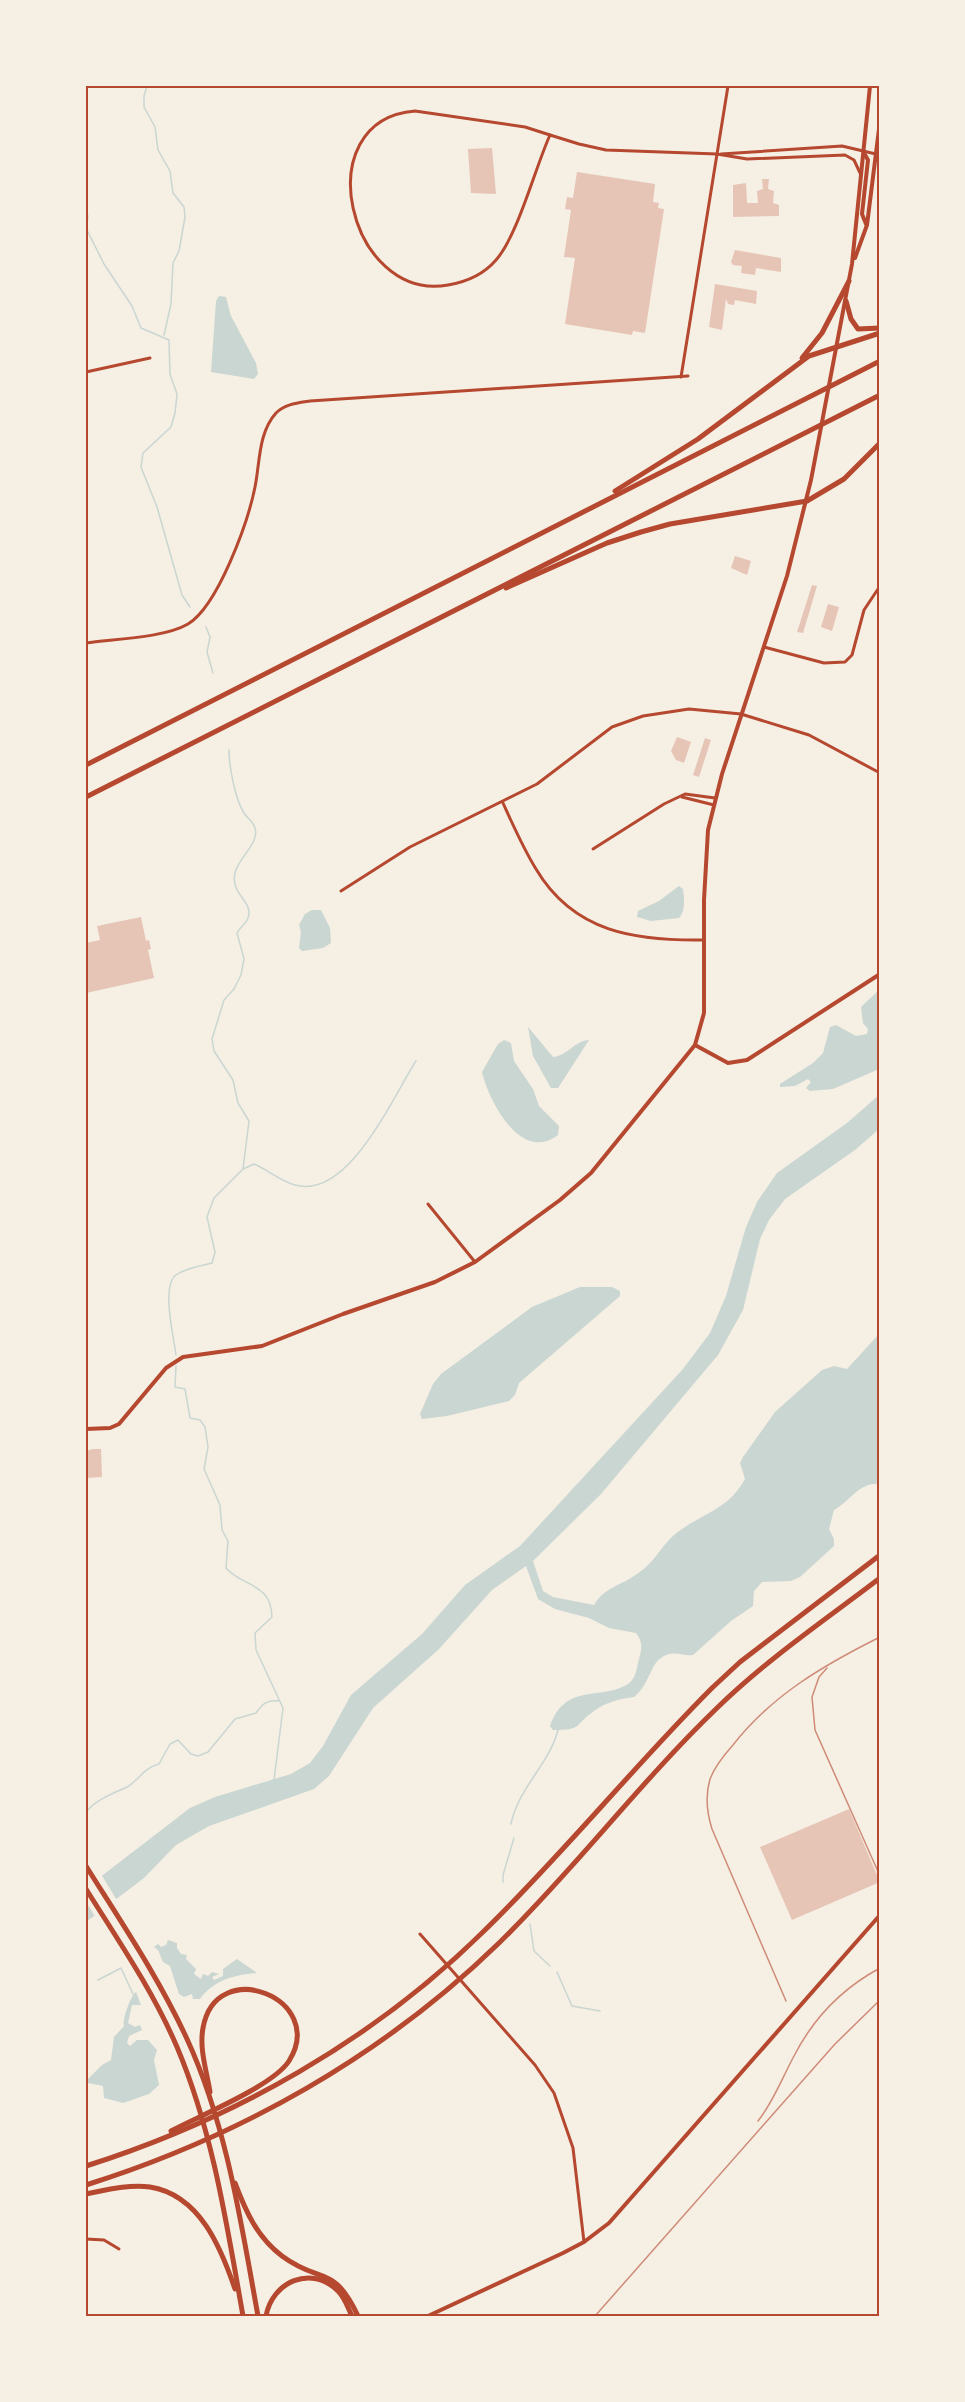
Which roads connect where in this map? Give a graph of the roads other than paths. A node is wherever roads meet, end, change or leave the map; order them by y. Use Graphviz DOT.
graph roads {
  1 [pos="728,86"];
  2 [pos="870,86"];
  3 [pos="879,121"];
  4 [pos="550,135"];
  5 [pos="863,151"];
  6 [pos="717,154"];
  7 [pos="878,155"];
  8 [pos="861,177"];
  9 [pos="867,225"];
  10 [pos="852,264"];
  11 [pos="849,281"];
  12 [pos="846,301"];
  13 [pos="879,328"];
  14 [pos="879,333"];
  15 [pos="837,346"];
  16 [pos="150,358"];
  17 [pos="879,361"];
  18 [pos="797,364"];
  19 [pos="86,372"];
  20 [pos="688,376"];
  21 [pos="681,377"];
  22 [pos="879,395"];
  23 [pos="879,444"];
  24 [pos="601,500"];
  25 [pos="807,501"];
  26 [pos="879,586"];
  27 [pos="444,616"];
  28 [pos="86,643"];
  29 [pos="764,647"];
  30 [pos="741,714"];
  31 [pos="86,765"];
  32 [pos="879,773"];
  33 [pos="680,796"];
  34 [pos="86,797"];
  35 [pos="715,798"];
  36 [pos="503,803"];
  37 [pos="714,805"];
  38 [pos="593,849"];
  39 [pos="341,891"];
  40 [pos="704,940"];
  41 [pos="879,974"];
  42 [pos="695,1045"];
  43 [pos="428,1204"];
  44 [pos="475,1262"];
  45 [pos="86,1429"];
  46 [pos="879,1555"];
  47 [pos="879,1578"];
  48 [pos="86,1866"];
  49 [pos="86,1889"];
  50 [pos="879,1915"];
  51 [pos="420,1934"];
  52 [pos="212,2104"];
  53 [pos="229,2105"];
  54 [pos="86,2166"];
  55 [pos="229,2168"];
  56 [pos="86,2185"];
  57 [pos="86,2194"];
  58 [pos="86,2239"];
  59 [pos="584,2242"];
  60 [pos="118,2249"];
  61 [pos="241,2306"];
  62 [pos="243,2316"];
  63 [pos="258,2316"];
  64 [pos="266,2316"];
  65 [pos="350,2316"];
  66 [pos="358,2316"];
  67 [pos="428,2316"];
  1 -- 6 [label="street"];
  2 -- 5 [label="main road"];
  3 -- 7 [label="main road"];
  4 -- 4 [label="street"];
  4 -- 6 [label="street"];
  5 -- 6 [label="street"];
  5 -- 7 [label="street"];
  5 -- 8 [label="main road"];
  5 -- 9 [label="main road"];
  6 -- 8 [label="street"];
  6 -- 21 [label="street"];
  7 -- 9 [label="main road"];
  8 -- 10 [label="main road"];
  9 -- 10 [label="main road"];
  10 -- 11 [label="main road"];
  11 -- 12 [label="main road"];
  11 -- 18 [label="highway"];
  12 -- 13 [label="highway"];
  12 -- 15 [label="main road"];
  14 -- 15 [label="highway"];
  15 -- 18 [label="highway"];
  15 -- 25 [label="main road"];
  16 -- 19 [label="street"];
  17 -- 24 [label="highway"];
  18 -- 24 [label="highway"];
  20 -- 21 [label="street"];
  21 -- 28 [label="street"];
  22 -- 27 [label="highway"];
  23 -- 25 [label="highway"];
  24 -- 31 [label="highway"];
  25 -- 27 [label="highway"];
  25 -- 29 [label="main road"];
  26 -- 29 [label="street"];
  27 -- 34 [label="highway"];
  29 -- 30 [label="main road"];
  30 -- 32 [label="street"];
  30 -- 35 [label="main road"];
  30 -- 36 [label="street"];
  33 -- 35 [label="street"];
  33 -- 37 [label="street"];
  33 -- 38 [label="street"];
  35 -- 37 [label="main road"];
  36 -- 39 [label="street"];
  36 -- 40 [label="street"];
  37 -- 40 [label="main road"];
  40 -- 42 [label="main road"];
  41 -- 42 [label="main road"];
  42 -- 44 [label="main road"];
  43 -- 44 [label="street"];
  44 -- 45 [label="main road"];
  46 -- 53 [label="highway"];
  47 -- 56 [label="highway"];
  48 -- 52 [label="highway"];
  49 -- 61 [label="highway"];
  50 -- 59 [label="main road"];
  51 -- 59 [label="street"];
  52 -- 53 [label="highway"];
  52 -- 55 [label="highway"];
  53 -- 54 [label="highway"];
  55 -- 63 [label="highway"];
  55 -- 66 [label="highway"];
  57 -- 61 [label="highway"];
  58 -- 60 [label="street"];
  59 -- 67 [label="main road"];
  61 -- 62 [label="highway"];
  64 -- 65 [label="highway"];
}
